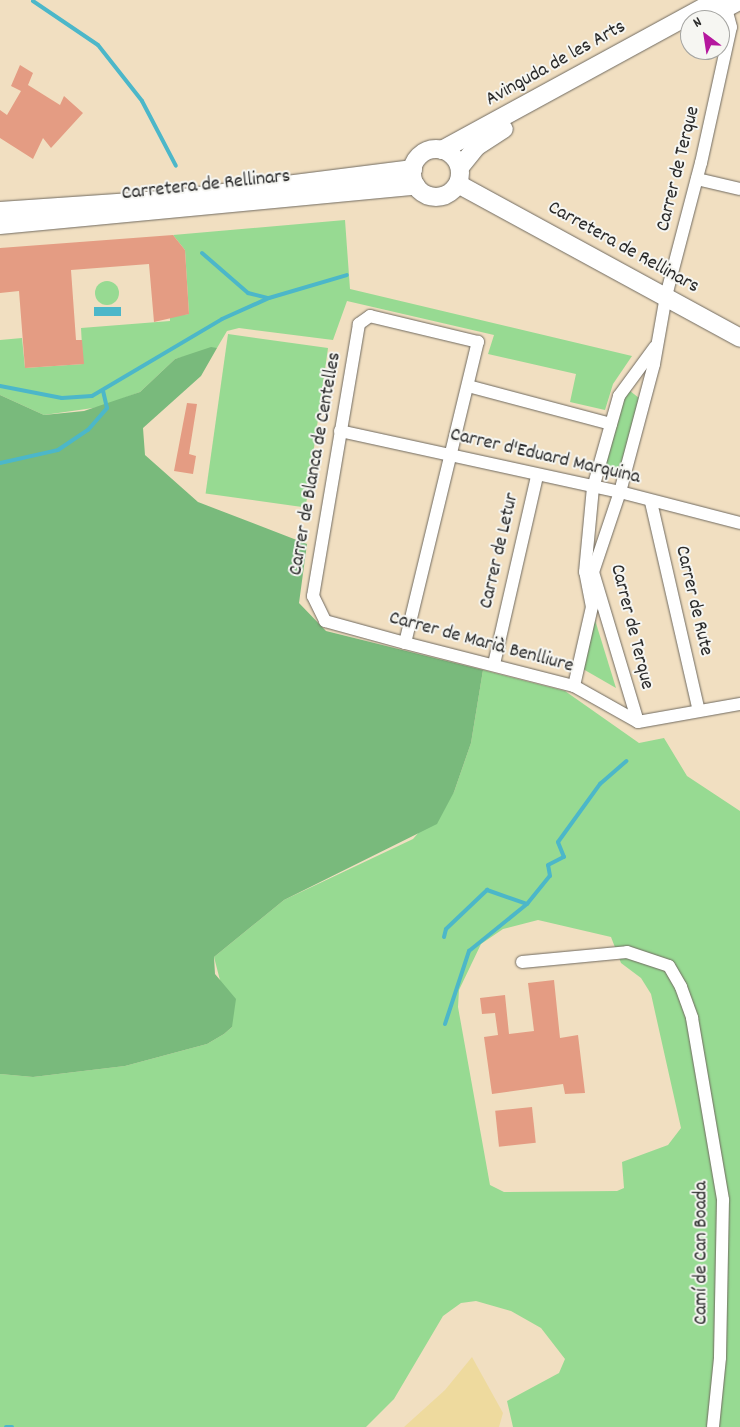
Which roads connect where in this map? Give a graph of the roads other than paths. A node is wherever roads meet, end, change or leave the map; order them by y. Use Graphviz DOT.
graph roads {
  1 [pos="727,2"];
  2 [pos="717,10"];
  3 [pos="680,33"];
  4 [pos="442,150"];
  5 [pos="412,169"];
  6 [pos="459,176"];
  7 [pos="697,179"];
  8 [pos="416,186"];
  9 [pos="740,189"];
  10 [pos="0,211"];
  11 [pos="0,225"];
  12 [pos="666,296"];
  13 [pos="740,338"];
  14 [pos="655,347"];
  15 [pos="468,386"];
  16 [pos="625,387"];
  17 [pos="644,398"];
  18 [pos="611,424"];
  19 [pos="340,431"];
  20 [pos="450,454"];
  21 [pos="537,476"];
  22 [pos="593,488"];
  23 [pos="620,492"];
  24 [pos="651,502"];
  25 [pos="740,524"];
  26 [pos="324,621"];
  27 [pos="405,643"];
  28 [pos="494,664"];
  29 [pos="574,686"];
  30 [pos="740,704"];
  31 [pos="698,708"];
  32 [pos="638,722"];
  33 [pos="522,962"];
  34 [pos="714,1427"];
  1 -- 2 [label="street"];
  1 -- 4 [label="street, Avinguda de les Arts"];
  1 -- 7 [label="street, Carrer de Terque"];
  3 -- 6 [label="street, Avinguda de les Arts"];
  4 -- 5 [label="street"];
  4 -- 6 [label="street"];
  5 -- 8 [label="street"];
  5 -- 10 [label="street, Carretera de Rellinars"];
  6 -- 8 [label="street"];
  6 -- 12 [label="street, Carretera de Rellinars"];
  7 -- 9 [label="street"];
  7 -- 12 [label="street, Carrer de Terque"];
  8 -- 11 [label="street, Carretera de Rellinars"];
  12 -- 13 [label="street, Carretera de Rellinars"];
  12 -- 14 [label="street, Carrer de Terque"];
  14 -- 16 [label="street, Carrer de Terque"];
  14 -- 17 [label="street, Carrer de Terque"];
  15 -- 18 [label="street"];
  15 -- 19 [label="street, Carrer de Blanca de Centelles"];
  15 -- 20 [label="street"];
  16 -- 17 [label="street"];
  16 -- 18 [label="street, Carrer de Terque"];
  17 -- 23 [label="street, Carrer de Terque"];
  18 -- 22 [label="street, Carrer de Terque"];
  19 -- 20 [label="street, Carrer d'Eduard Marquina"];
  19 -- 26 [label="street, Carrer de Blanca de Centelles"];
  20 -- 21 [label="street, Carrer d'Eduard Marquina"];
  20 -- 27 [label="street"];
  21 -- 22 [label="street, Carrer d'Eduard Marquina"];
  21 -- 28 [label="street, Carrer de Letur"];
  22 -- 23 [label="street, Carrer d'Eduard Marquina"];
  22 -- 29 [label="street, Carrer de Terque"];
  23 -- 24 [label="street, Carrer d'Eduard Marquina"];
  23 -- 32 [label="street, Carrer de Terque"];
  24 -- 25 [label="street, Carrer d'Eduard Marquina"];
  24 -- 31 [label="street, Carrer de Rute"];
  26 -- 27 [label="street, Carrer de Marià Benlliure"];
  27 -- 28 [label="street, Carrer de Marià Benlliure"];
  28 -- 29 [label="street, Carrer de Marià Benlliure"];
  29 -- 32 [label="street, Carrer de Marià Benlliure"];
  30 -- 31 [label="street"];
  31 -- 32 [label="street"];
  33 -- 34 [label="street, Camí de Can Boada"];
}
